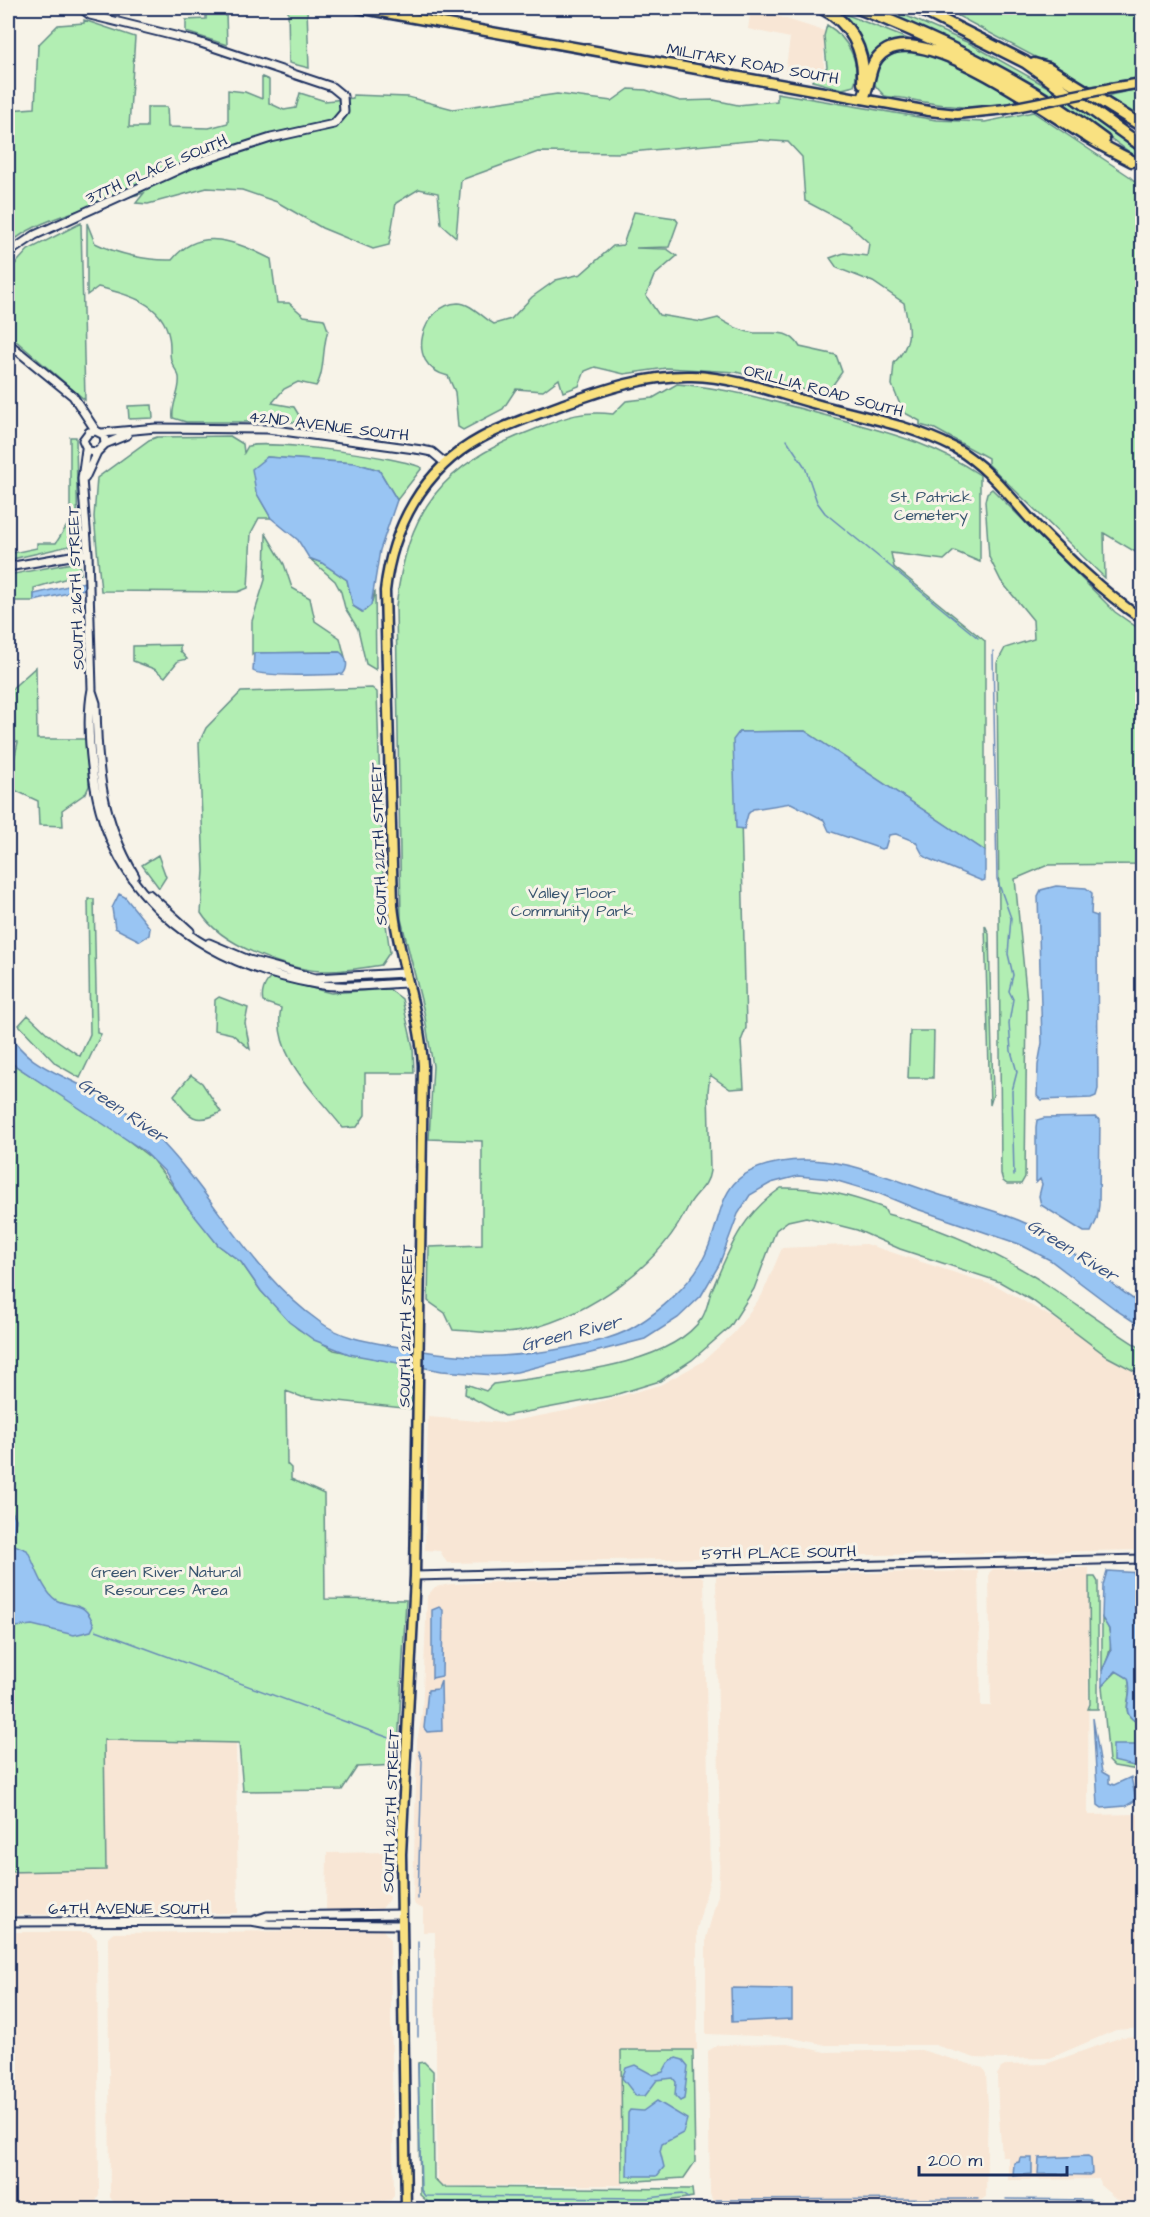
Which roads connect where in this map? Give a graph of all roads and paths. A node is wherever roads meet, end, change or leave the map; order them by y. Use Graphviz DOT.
graph roads {
  1 [pos="82,8"];
  2 [pos="358,8"];
  3 [pos="822,8"];
  4 [pos="858,8"];
  5 [pos="918,8"];
  6 [pos="1025,62"];
  7 [pos="1143,83"];
  8 [pos="863,98"];
  9 [pos="1143,126"];
  10 [pos="1143,146"];
  11 [pos="1132,161"];
  12 [pos="1143,169"];
  13 [pos="8,253"];
  14 [pos="8,344"];
  15 [pos="70,395"];
  16 [pos="99,432"];
  17 [pos="133,432"];
  18 [pos="86,434"];
  19 [pos="105,444"];
  20 [pos="86,449"];
  21 [pos="97,453"];
  22 [pos="445,463"];
  23 [pos="83,487"];
  24 [pos="88,553"];
  25 [pos="8,567"];
  26 [pos="1143,619"];
  27 [pos="97,782"];
  28 [pos="404,973"];
  29 [pos="407,983"];
  30 [pos="1143,1559"];
  31 [pos="416,1576"];
  32 [pos="402,1914"];
  33 [pos="251,1921"];
  34 [pos="8,1922"];
  35 [pos="402,1925"];
  36 [pos="406,2210"];
  1 -- 13 [label="street, 37TH PLACE SOUTH"];
  2 -- 8 [label="main road, MILITARY ROAD SOUTH"];
  3 -- 8 [label="highway"];
  4 -- 11 [label="highway"];
  5 -- 6 [label="highway"];
  6 -- 9 [label="highway"];
  6 -- 10 [label="highway"];
  7 -- 8 [label="main road, MILITARY ROAD SOUTH, bridge"];
  8 -- 11 [label="highway"];
  11 -- 12 [label="highway"];
  14 -- 15 [label="street"];
  15 -- 16 [label="street"];
  15 -- 18 [label="street"];
  16 -- 17 [label="street, 42ND AVENUE SOUTH"];
  16 -- 18 [label="street"];
  16 -- 19 [label="street"];
  17 -- 19 [label="street, 42ND AVENUE SOUTH"];
  17 -- 22 [label="street, 42ND AVENUE SOUTH"];
  18 -- 20 [label="street"];
  19 -- 21 [label="street"];
  20 -- 21 [label="street"];
  20 -- 23 [label="street, SOUTH 216TH STREET"];
  21 -- 23 [label="street, SOUTH 216TH STREET"];
  22 -- 26 [label="main road, ORILLIA ROAD SOUTH"];
  22 -- 28 [label="main road, SOUTH 212TH STREET"];
  23 -- 24 [label="street, SOUTH 216TH STREET"];
  24 -- 25 [label="street"];
  24 -- 27 [label="street, SOUTH 216TH STREET"];
  27 -- 28 [label="street"];
  27 -- 29 [label="street"];
  28 -- 29 [label="main road, SOUTH 212TH STREET"];
  29 -- 31 [label="main road, SOUTH 212TH STREET"];
  30 -- 31 [label="street, 59TH PLACE SOUTH"];
  31 -- 32 [label="main road, SOUTH 212TH STREET"];
  32 -- 33 [label="street, 64TH AVENUE SOUTH"];
  32 -- 35 [label="main road, SOUTH 212TH STREET"];
  33 -- 34 [label="street, 64TH AVENUE SOUTH"];
  33 -- 35 [label="street, 64TH AVENUE SOUTH"];
  35 -- 36 [label="main road, SOUTH 212TH STREET"];
}
